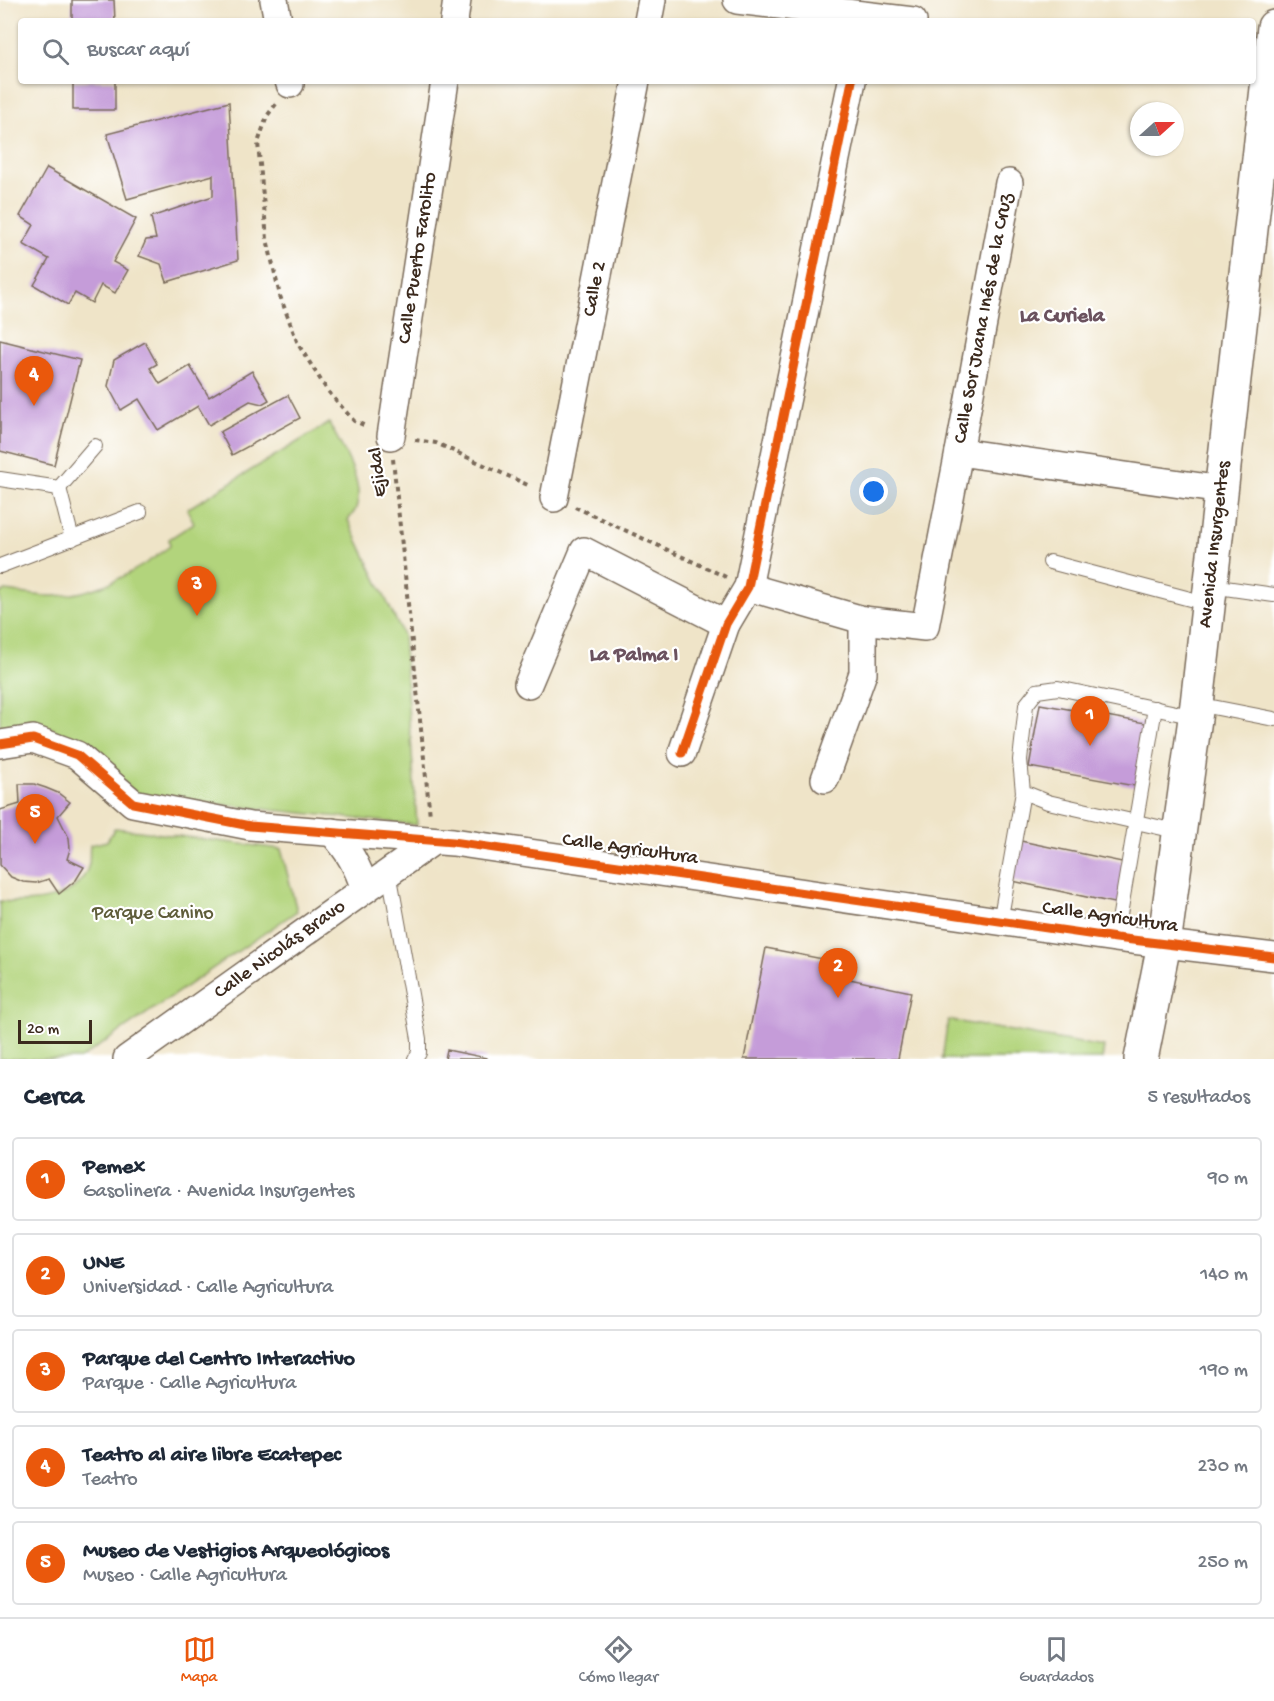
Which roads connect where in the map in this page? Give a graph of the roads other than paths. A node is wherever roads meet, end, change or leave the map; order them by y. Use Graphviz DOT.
graph roads {
  1 [pos="274,0"];
  2 [pos="458,0"];
  3 [pos="652,0"];
  4 [pos="737,0"];
  5 [pos="277,18"];
  6 [pos="455,18"];
  7 [pos="649,18"];
  8 [pos="865,18"];
  9 [pos="1274,27"];
  10 [pos="1266,62"];
  11 [pos="445,84"];
  12 [pos="635,84"];
  13 [pos="851,84"];
  14 [pos="1009,183"];
  15 [pos="391,436"];
  16 [pos="95,446"];
  17 [pos="959,452"];
  18 [pos="0,479"];
  19 [pos="58,488"];
  20 [pos="1221,490"];
  21 [pos="554,498"];
  22 [pos="140,512"];
  23 [pos="72,539"];
  24 [pos="1050,562"];
  25 [pos="0,566"];
  26 [pos="748,587"];
  27 [pos="1210,595"];
  28 [pos="1274,595"];
  29 [pos="862,620"];
  30 [pos="726,624"];
  31 [pos="528,684"];
  32 [pos="1155,708"];
  33 [pos="1196,710"];
  34 [pos="1274,719"];
  35 [pos="0,744"];
  36 [pos="682,753"];
  37 [pos="825,779"];
  38 [pos="1023,792"];
  39 [pos="1135,821"];
  40 [pos="332,832"];
  41 [pos="1180,832"];
  42 [pos="433,841"];
  43 [pos="389,872"];
  44 [pos="365,889"];
  45 [pos="1000,921"];
  46 [pos="1116,938"];
  47 [pos="1164,944"];
  48 [pos="1274,957"];
  49 [pos="127,1059"];
  50 [pos="415,1059"];
  51 [pos="1141,1059"];
  1 -- 5 [label="street"];
  2 -- 6 [label="street"];
  3 -- 7 [label="street"];
  4 -- 8 [label="street"];
  9 -- 10 [label="main road, Avenida Insurgentes"];
  10 -- 20 [label="main road, Avenida Insurgentes"];
  11 -- 15 [label="street, Calle Puerto Farolito"];
  12 -- 21 [label="street, Calle 2"];
  13 -- 26 [label="street"];
  14 -- 17 [label="street, Calle Sor Juana Inés de la Cruz"];
  16 -- 19 [label="lane"];
  17 -- 20 [label="street, Calle Sor Juana Inés de la Cruz"];
  17 -- 29 [label="street, Calle Sor Juana Inés de la Cruz"];
  18 -- 19 [label="lane"];
  19 -- 23 [label="lane"];
  20 -- 27 [label="main road, Avenida Insurgentes"];
  22 -- 23 [label="lane"];
  23 -- 25 [label="lane"];
  24 -- 27 [label="lane"];
  26 -- 29 [label="street, Calle Sor Juana Inés de la Cruz"];
  26 -- 30 [label="street"];
  27 -- 28 [label="lane"];
  27 -- 33 [label="main road, Avenida Insurgentes"];
  29 -- 37 [label="street"];
  30 -- 31 [label="street"];
  30 -- 36 [label="street"];
  32 -- 33 [label="lane"];
  32 -- 38 [label="lane"];
  32 -- 39 [label="lane"];
  33 -- 34 [label="lane"];
  33 -- 41 [label="main road, Avenida Insurgentes"];
  35 -- 40 [label="street, Calle Agricultura"];
  38 -- 39 [label="lane"];
  38 -- 45 [label="lane"];
  39 -- 41 [label="lane"];
  39 -- 46 [label="lane"];
  40 -- 42 [label="street, Calle Agricultura"];
  40 -- 44 [label="street"];
  41 -- 47 [label="main road, Avenida Insurgentes"];
  42 -- 43 [label="street, Calle Nicolás Bravo"];
  42 -- 45 [label="street, Calle Agricultura"];
  43 -- 44 [label="street, Calle Nicolás Bravo"];
  43 -- 50 [label="lane"];
  44 -- 49 [label="street, Calle Nicolás Bravo"];
  45 -- 46 [label="street, Calle Agricultura"];
  46 -- 47 [label="street, Calle Agricultura"];
  47 -- 48 [label="street, Calle Agricultura"];
  47 -- 51 [label="main road, Avenida Insurgentes"];
}
